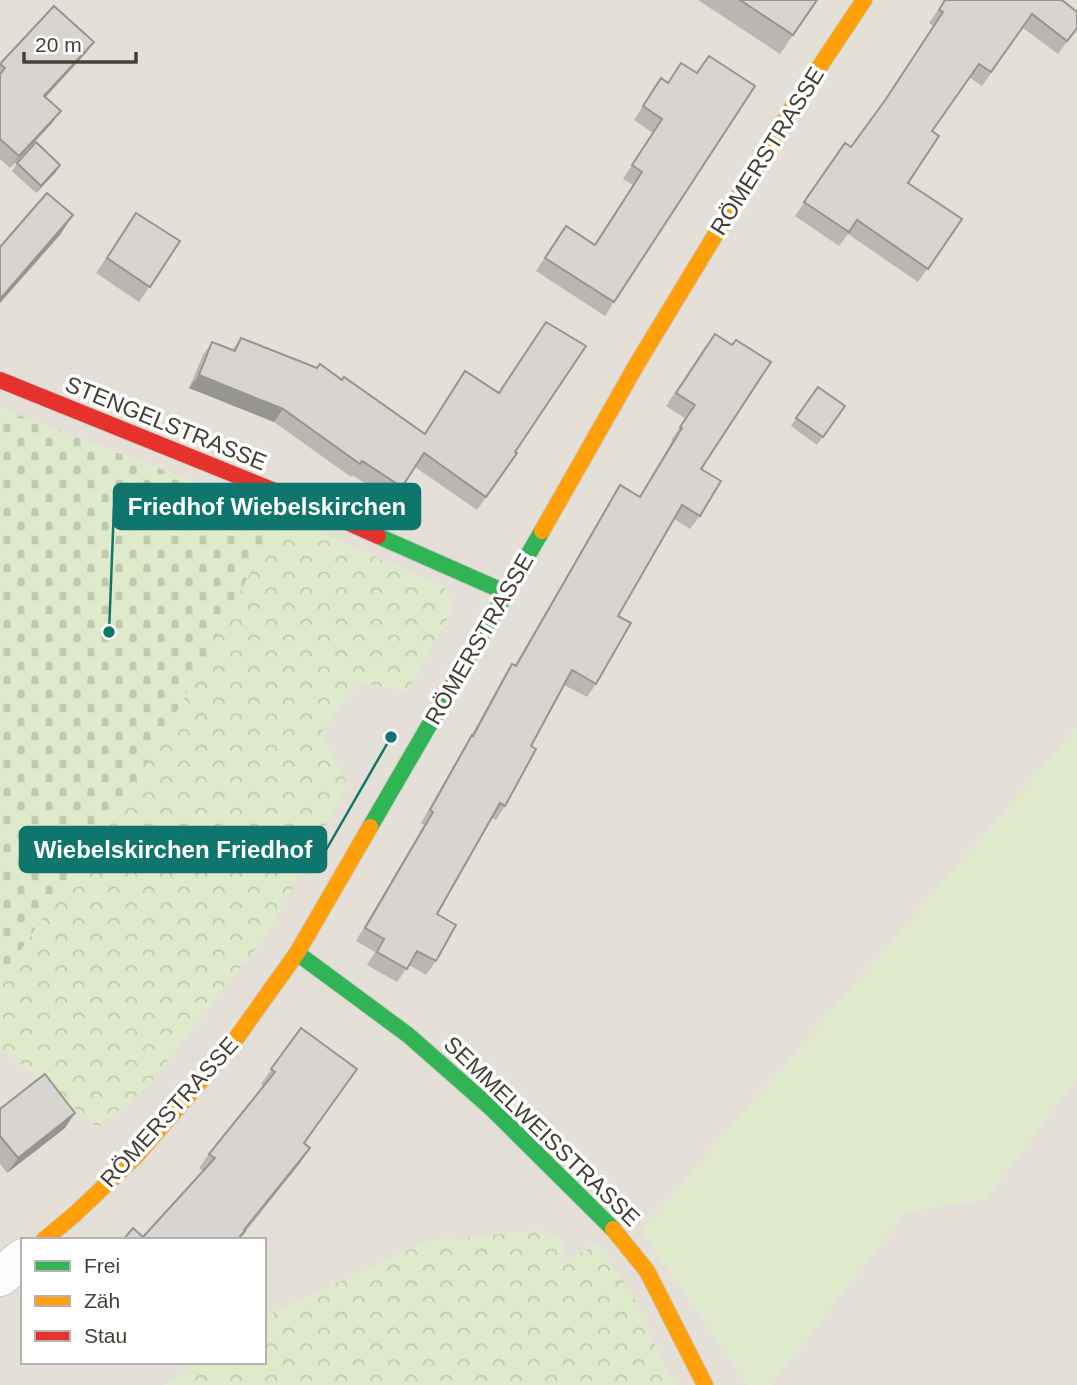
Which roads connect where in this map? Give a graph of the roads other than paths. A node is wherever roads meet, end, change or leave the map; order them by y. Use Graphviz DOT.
graph roads {
  1 [pos="864,0"];
  2 [pos="0,380"];
  3 [pos="507,593"];
  4 [pos="297,953"];
  5 [pos="46,1238"];
  6 [pos="21,1260"];
  7 [pos="0,1277"];
  8 [pos="705,1385"];
  1 -- 3 [label="street, RÖMERSTRASSE"];
  2 -- 3 [label="street, STENGELSTRASSE"];
  3 -- 4 [label="street, RÖMERSTRASSE"];
  4 -- 5 [label="street, RÖMERSTRASSE"];
  4 -- 8 [label="street, SEMMELWEISSTRASSE"];
  6 -- 7 [label="street"];
}
